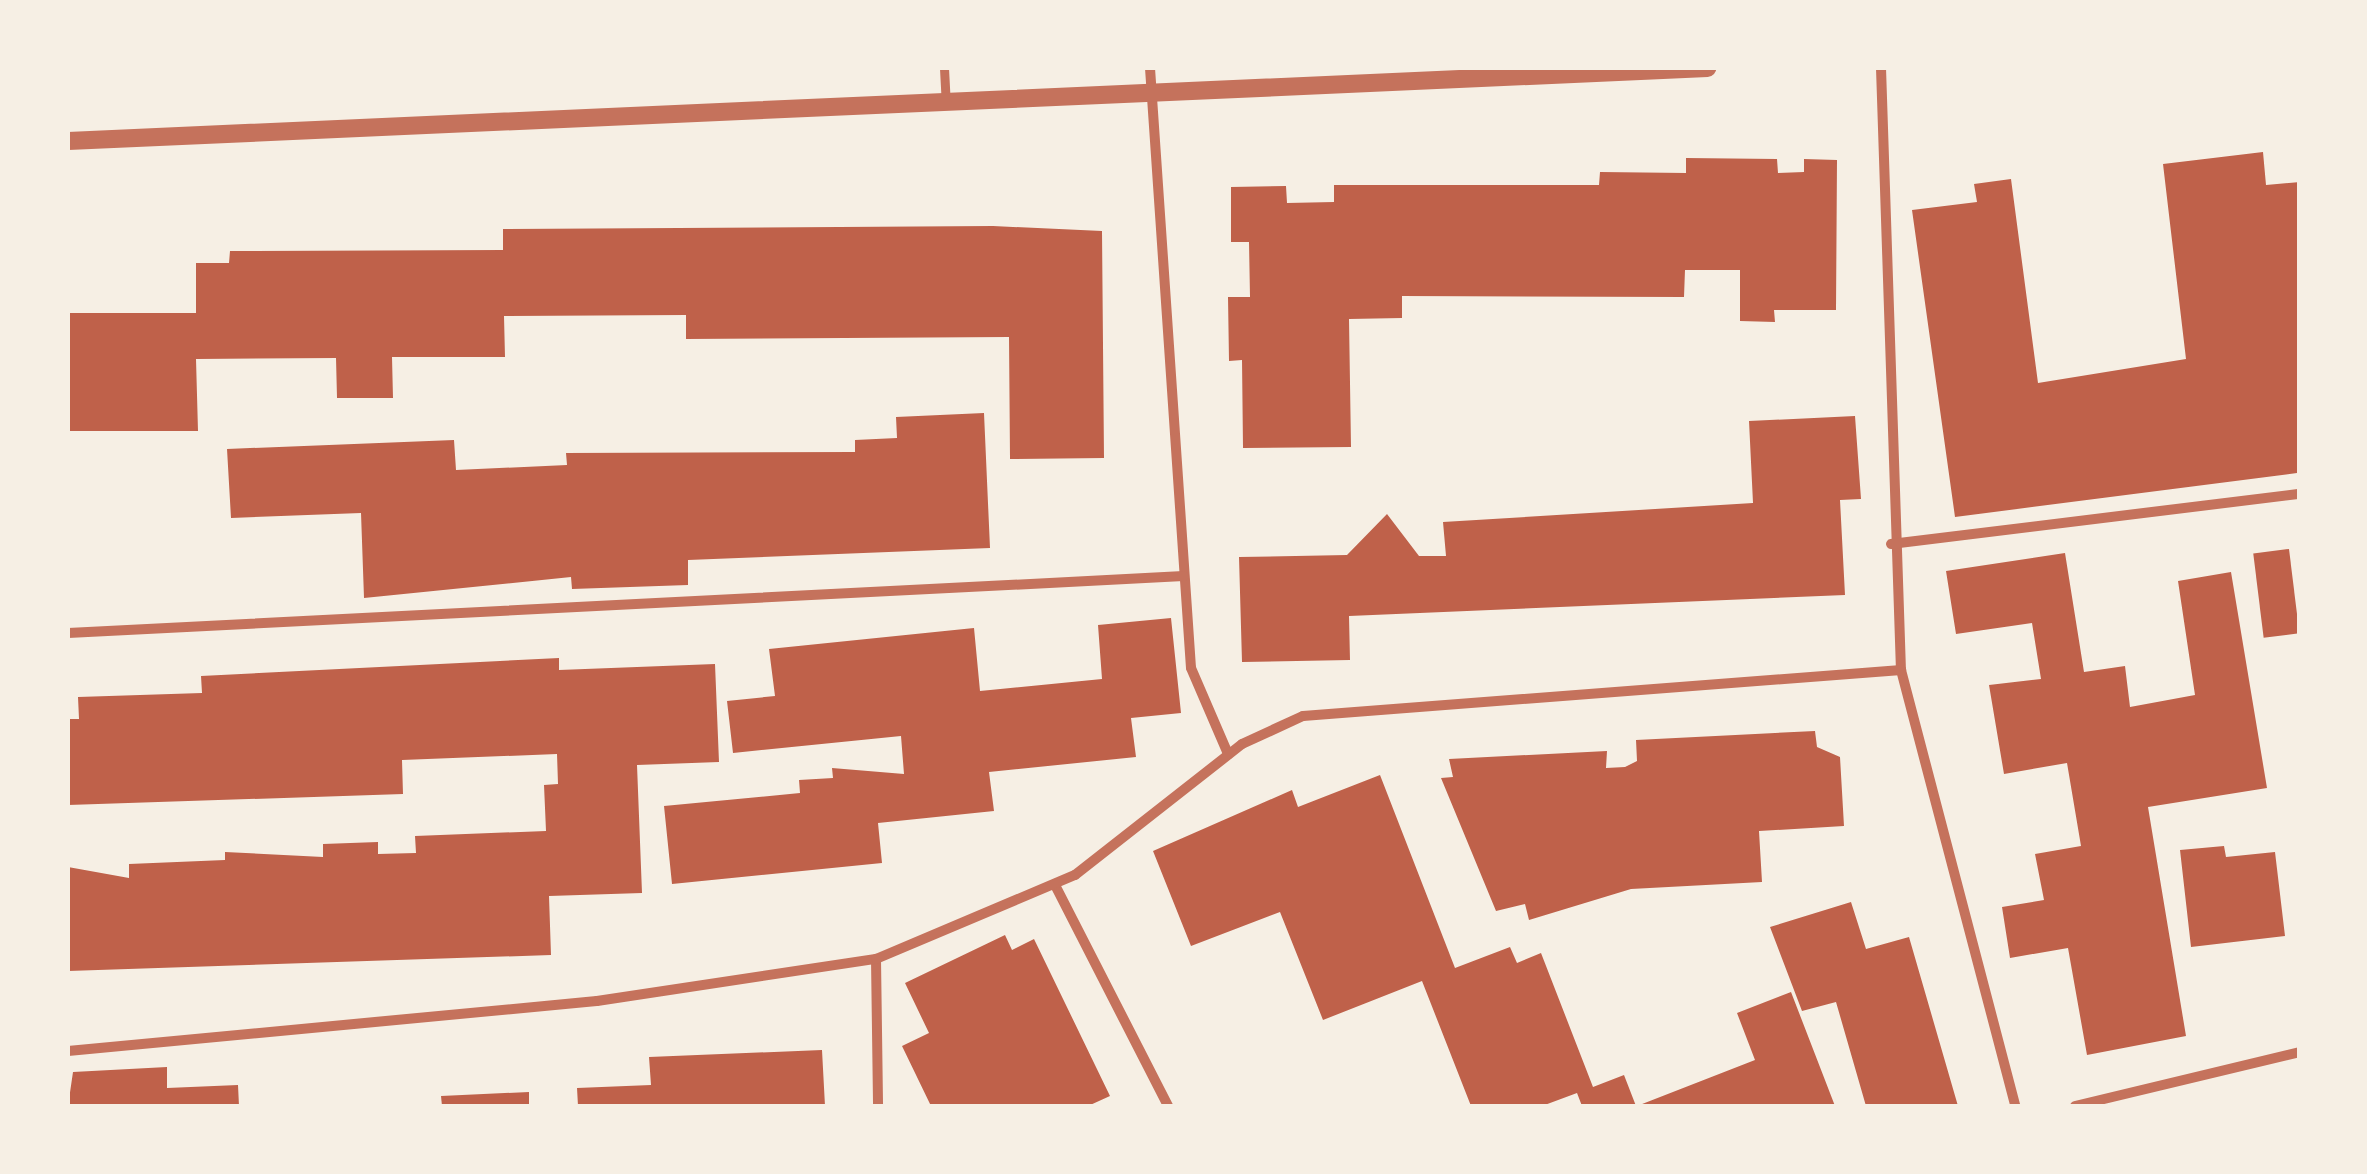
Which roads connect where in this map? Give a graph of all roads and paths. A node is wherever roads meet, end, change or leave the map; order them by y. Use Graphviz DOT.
graph roads {
  1 [pos="944,68"];
  2 [pos="1150,68"];
  3 [pos="1707,68"];
  4 [pos="1881,68"];
  5 [pos="1152,94"];
  6 [pos="946,104"];
  7 [pos="68,141"];
  8 [pos="2300,494"];
  9 [pos="1891,544"];
  10 [pos="1184,576"];
  11 [pos="68,633"];
  12 [pos="1901,670"];
  13 [pos="1228,754"];
  14 [pos="1054,886"];
  15 [pos="876,959"];
  16 [pos="68,1051"];
  17 [pos="2300,1052"];
  18 [pos="2119,1101"];
  19 [pos="878,1106"];
  20 [pos="1168,1106"];
  21 [pos="2015,1106"];
  22 [pos="2075,1106"];
  1 -- 6 [label="street"];
  2 -- 5 [label="street"];
  3 -- 5 [label="street"];
  4 -- 9 [label="street"];
  5 -- 6 [label="street"];
  5 -- 10 [label="street"];
  6 -- 7 [label="street"];
  8 -- 9 [label="street"];
  9 -- 12 [label="street"];
  10 -- 11 [label="street"];
  10 -- 13 [label="street"];
  12 -- 13 [label="street"];
  12 -- 21 [label="street"];
  13 -- 14 [label="street"];
  14 -- 15 [label="street"];
  14 -- 20 [label="street"];
  15 -- 16 [label="street"];
  15 -- 19 [label="street"];
  17 -- 18 [label="street"];
  18 -- 22 [label="street"];
}
